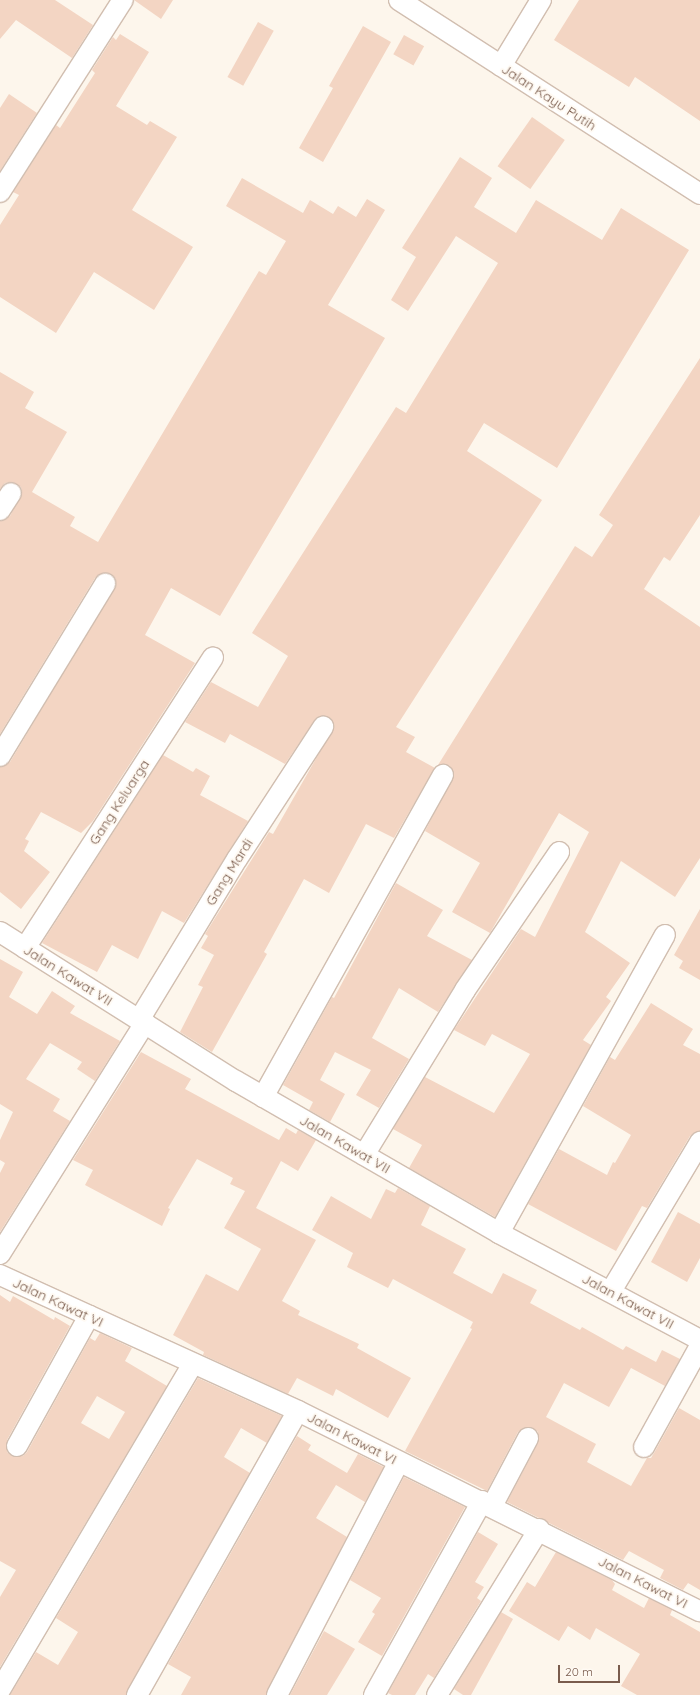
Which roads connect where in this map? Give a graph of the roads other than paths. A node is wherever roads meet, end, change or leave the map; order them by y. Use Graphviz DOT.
graph roads {
  1 [pos="123,0"];
  2 [pos="399,0"];
  3 [pos="541,0"];
  4 [pos="502,66"];
  5 [pos="0,192"];
  6 [pos="700,194"];
  7 [pos="11,493"];
  8 [pos="0,510"];
  9 [pos="105,584"];
  10 [pos="213,657"];
  11 [pos="323,727"];
  12 [pos="0,756"];
  13 [pos="443,775"];
  14 [pos="559,852"];
  15 [pos="0,932"];
  16 [pos="665,935"];
  17 [pos="25,948"];
  18 [pos="142,1022"];
  19 [pos="262,1097"];
  20 [pos="700,1142"];
  21 [pos="364,1155"];
  22 [pos="499,1233"];
  23 [pos="0,1254"];
  24 [pos="0,1275"];
  25 [pos="611,1291"];
  26 [pos="89,1316"];
  27 [pos="700,1340"];
  28 [pos="700,1346"];
  29 [pos="193,1364"];
  30 [pos="298,1411"];
  31 [pos="528,1438"];
  32 [pos="17,1446"];
  33 [pos="644,1447"];
  34 [pos="399,1462"];
  35 [pos="487,1503"];
  36 [pos="539,1529"];
  37 [pos="700,1611"];
  38 [pos="0,1690"];
  39 [pos="138,1695"];
  40 [pos="277,1695"];
  41 [pos="374,1695"];
  42 [pos="437,1695"];
  1 -- 5 [label="street"];
  2 -- 4 [label="street, Jalan Kayu Putih"];
  3 -- 4 [label="street"];
  4 -- 6 [label="street, Jalan Kayu Putih"];
  7 -- 8 [label="street"];
  9 -- 12 [label="street"];
  10 -- 17 [label="street, Gang Keluarga"];
  11 -- 18 [label="street, Gang Mardi"];
  13 -- 19 [label="street"];
  14 -- 21 [label="street"];
  15 -- 17 [label="street, Jalan Kawat VII"];
  16 -- 22 [label="street"];
  17 -- 18 [label="street, Jalan Kawat VII"];
  18 -- 19 [label="street, Jalan Kawat VII"];
  18 -- 23 [label="street, Gang Mardi"];
  19 -- 21 [label="street, Jalan Kawat VII"];
  20 -- 25 [label="street"];
  21 -- 22 [label="street, Jalan Kawat VII"];
  22 -- 25 [label="street, Jalan Kawat VII"];
  24 -- 26 [label="street, Jalan Kawat VI"];
  25 -- 27 [label="street, Jalan Kawat VII"];
  26 -- 29 [label="street, Jalan Kawat VI"];
  26 -- 32 [label="street"];
  28 -- 33 [label="street"];
  29 -- 30 [label="street, Jalan Kawat VI"];
  29 -- 38 [label="street"];
  30 -- 34 [label="street, Jalan Kawat VI"];
  30 -- 39 [label="street"];
  31 -- 35 [label="street"];
  34 -- 35 [label="street, Jalan Kawat VI"];
  34 -- 40 [label="street"];
  35 -- 36 [label="street, Jalan Kawat VI"];
  35 -- 41 [label="street"];
  36 -- 37 [label="street, Jalan Kawat VI"];
  36 -- 42 [label="street"];
}
